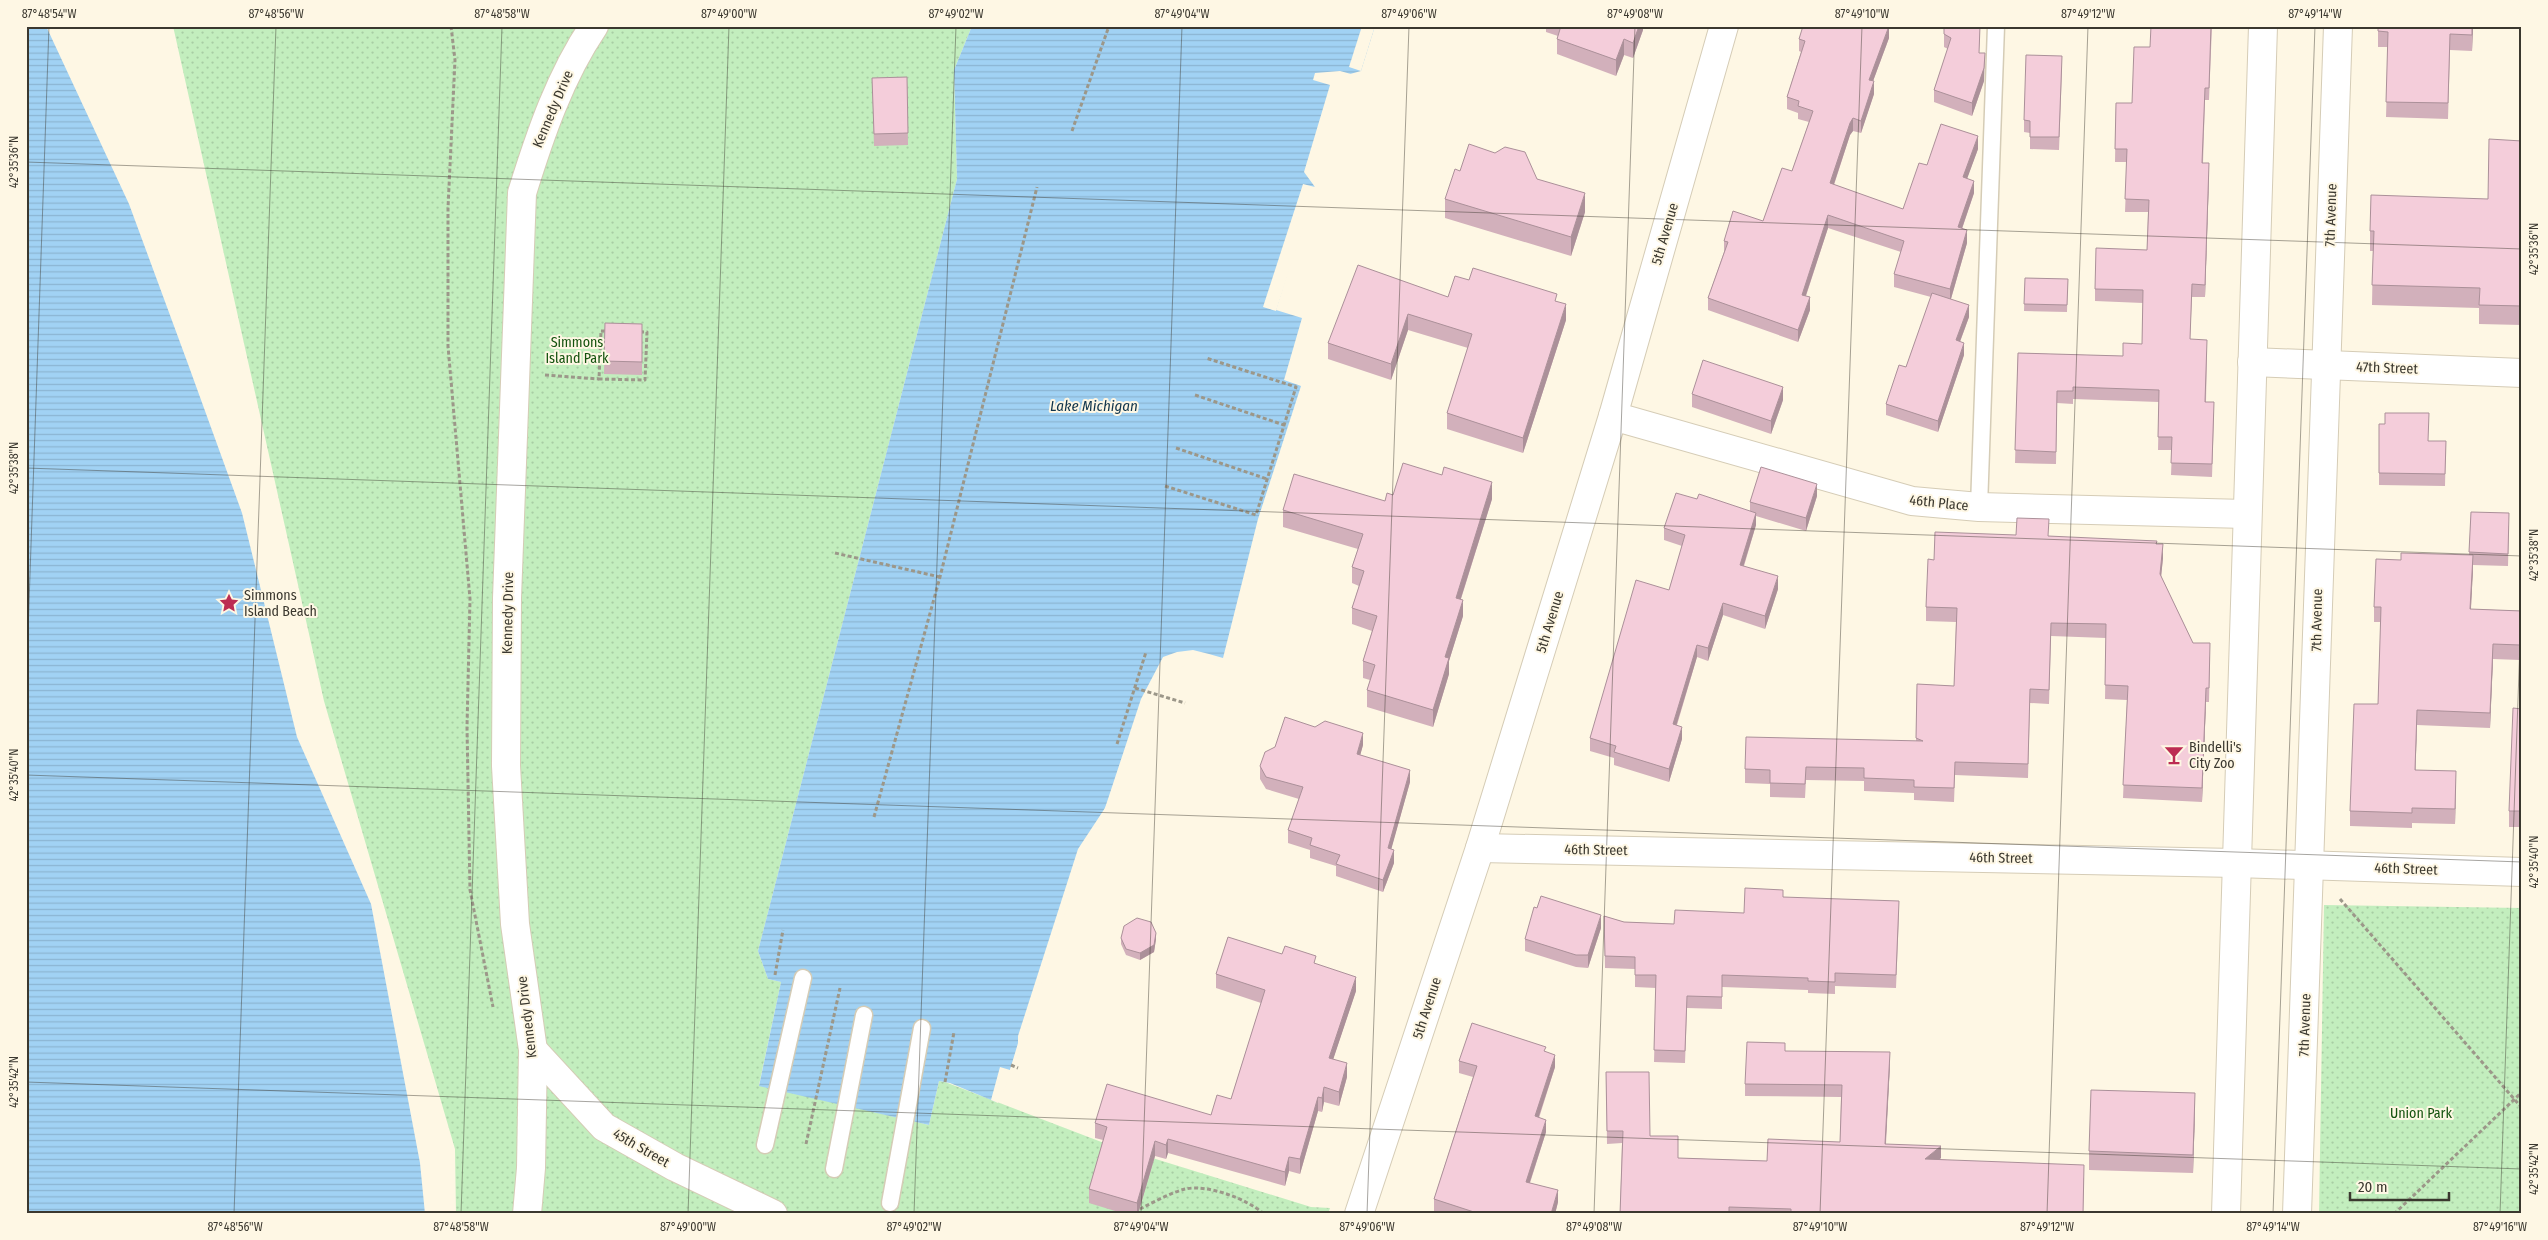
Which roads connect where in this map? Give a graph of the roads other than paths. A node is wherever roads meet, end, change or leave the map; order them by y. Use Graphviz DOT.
graph roads {
  1 [pos="594,26"];
  2 [pos="1724,26"];
  3 [pos="1996,26"];
  4 [pos="2263,26"];
  5 [pos="2338,26"];
  6 [pos="2252,362"];
  7 [pos="2325,366"];
  8 [pos="2522,373"];
  9 [pos="1613,416"];
  10 [pos="1979,507"];
  11 [pos="2246,514"];
  12 [pos="1480,848"];
  13 [pos="2236,863"];
  14 [pos="2311,866"];
  15 [pos="2522,872"];
  16 [pos="803,978"];
  17 [pos="864,1015"];
  18 [pos="922,1028"];
  19 [pos="533,1050"];
  20 [pos="765,1145"];
  21 [pos="834,1169"];
  22 [pos="890,1203"];
  23 [pos="527,1214"];
  24 [pos="773,1214"];
  25 [pos="1359,1214"];
  26 [pos="2226,1214"];
  27 [pos="2297,1214"];
  1 -- 19 [label="street, Kennedy Drive"];
  2 -- 9 [label="street, 5th Avenue"];
  3 -- 10 [label="lane"];
  4 -- 6 [label="street"];
  5 -- 7 [label="street, 7th Avenue"];
  6 -- 7 [label="street, 47th Street"];
  6 -- 11 [label="street"];
  7 -- 8 [label="street, 47th Street"];
  7 -- 14 [label="street, 7th Avenue"];
  9 -- 10 [label="street, 46th Place"];
  9 -- 12 [label="street, 5th Avenue"];
  10 -- 11 [label="street, 46th Place"];
  11 -- 13 [label="street"];
  12 -- 13 [label="street, 46th Street"];
  12 -- 25 [label="street, 5th Avenue"];
  13 -- 14 [label="street, 46th Street"];
  13 -- 26 [label="street"];
  14 -- 15 [label="street, 46th Street"];
  14 -- 27 [label="street, 7th Avenue"];
  16 -- 20 [label="lane"];
  17 -- 21 [label="lane"];
  18 -- 22 [label="lane"];
  19 -- 23 [label="street, Kennedy Drive"];
  19 -- 24 [label="street, 45th Street"];
}
